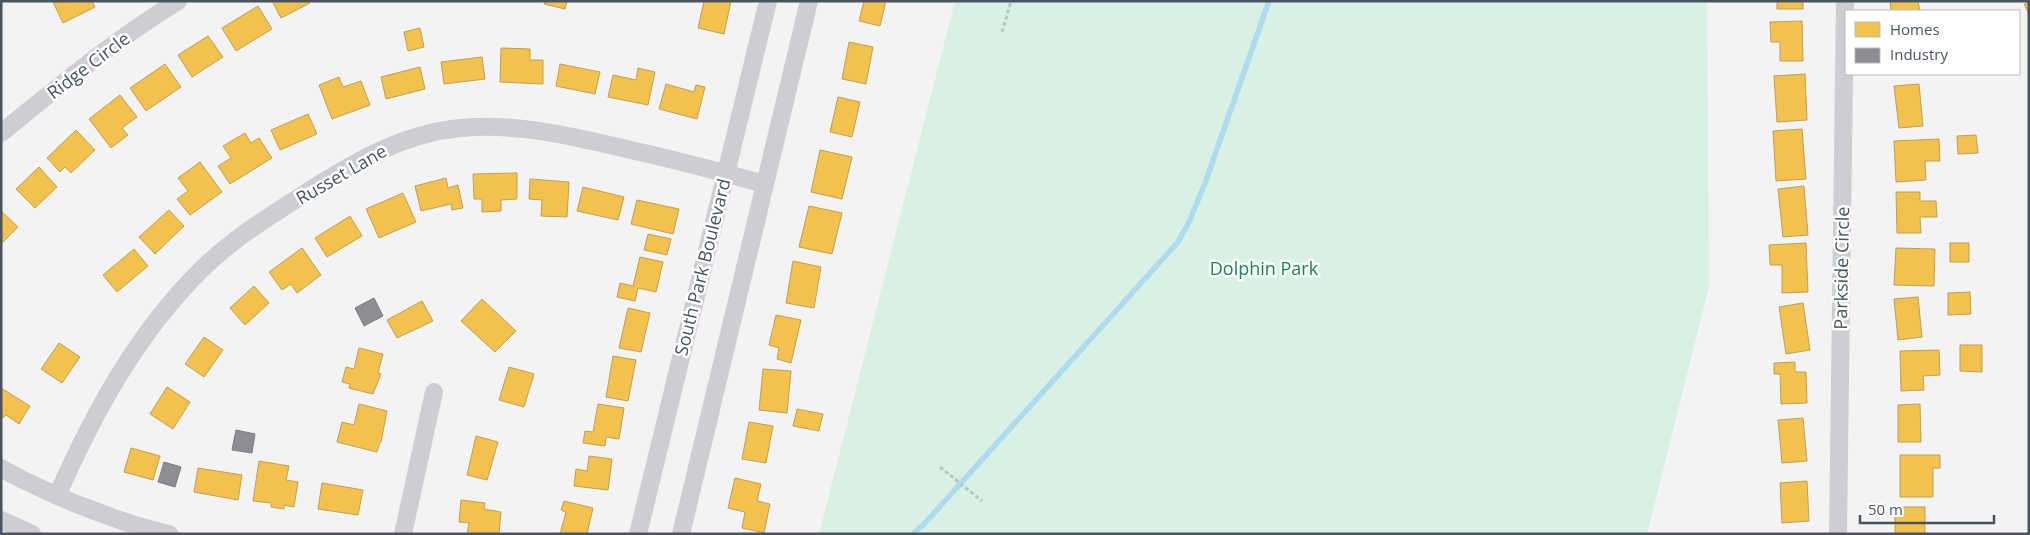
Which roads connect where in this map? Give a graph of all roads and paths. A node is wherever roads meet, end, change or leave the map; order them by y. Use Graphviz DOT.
graph roads {
  1 [pos="178,1"];
  2 [pos="768,1"];
  3 [pos="809,1"];
  4 [pos="1011,1"];
  5 [pos="1845,1"];
  6 [pos="1002,32"];
  7 [pos="1,133"];
  8 [pos="726,173"];
  9 [pos="764,184"];
  10 [pos="434,392"];
  11 [pos="940,467"];
  12 [pos="1,468"];
  13 [pos="57,496"];
  14 [pos="982,501"];
  15 [pos="1,520"];
  16 [pos="32,534"];
  17 [pos="169,534"];
  18 [pos="403,534"];
  19 [pos="638,534"];
  20 [pos="681,534"];
  21 [pos="1838,534"];
  1 -- 7 [label="street, Ridge Circle"];
  2 -- 8 [label="street, South Park Boulevard"];
  3 -- 9 [label="street"];
  4 -- 6 [label="path"];
  5 -- 21 [label="street, Parkside Circle"];
  8 -- 9 [label="street, Russet Lane"];
  8 -- 13 [label="street, Russet Lane"];
  8 -- 19 [label="street, South Park Boulevard"];
  9 -- 20 [label="street"];
  10 -- 18 [label="street"];
  11 -- 14 [label="path"];
  12 -- 13 [label="street"];
  13 -- 17 [label="street"];
  15 -- 16 [label="street"];
}
